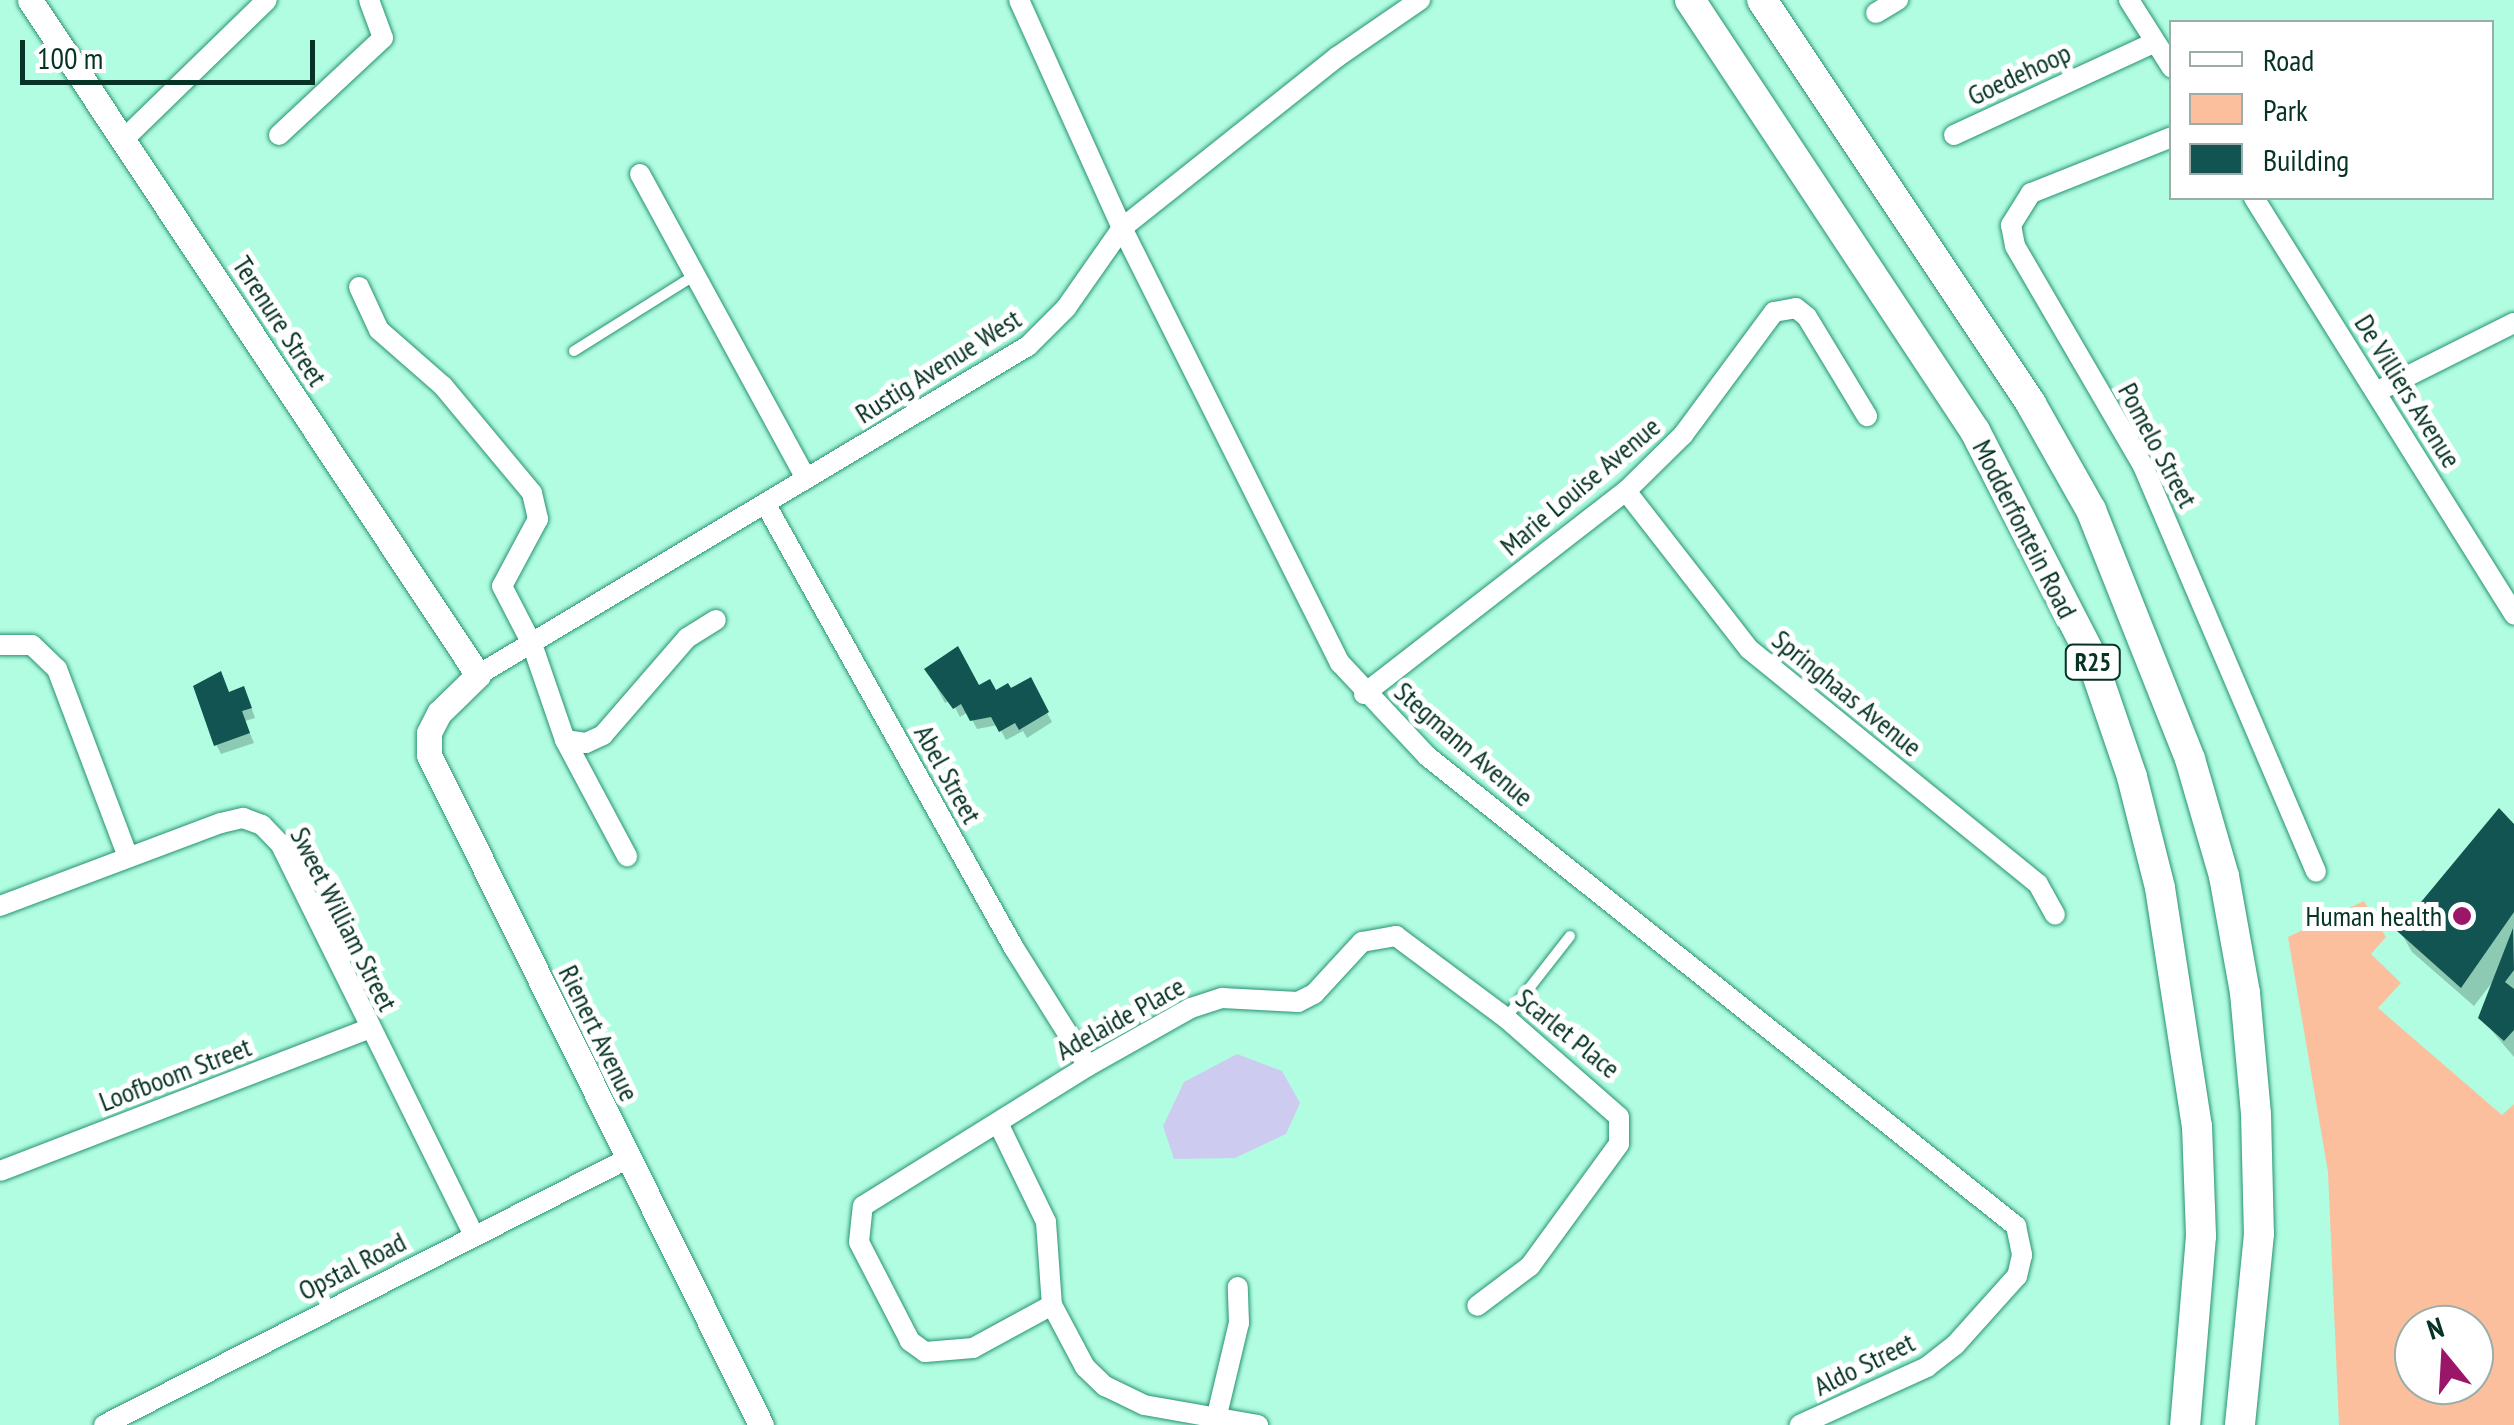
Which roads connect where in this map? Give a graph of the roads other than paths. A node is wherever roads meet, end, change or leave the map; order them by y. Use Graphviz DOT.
graph roads {
  1 [pos="30,0"];
  2 [pos="267,0"];
  3 [pos="370,0"];
  4 [pos="1019,0"];
  5 [pos="1420,0"];
  6 [pos="1690,0"];
  7 [pos="1762,0"];
  8 [pos="1898,0"];
  9 [pos="2129,0"];
  10 [pos="1876,13"];
  11 [pos="2155,42"];
  12 [pos="2169,63"];
  13 [pos="1954,134"];
  14 [pos="279,135"];
  15 [pos="2169,138"];
  16 [pos="124,139"];
  17 [pos="640,174"];
  18 [pos="2255,200"];
  19 [pos="1122,228"];
  20 [pos="695,275"];
  21 [pos="358,287"];
  22 [pos="2514,323"];
  23 [pos="574,352"];
  24 [pos="2376,392"];
  25 [pos="1867,416"];
  26 [pos="806,479"];
  27 [pos="1626,491"];
  28 [pos="766,506"];
  29 [pos="2514,614"];
  30 [pos="716,620"];
  31 [pos="532,644"];
  32 [pos="0,645"];
  33 [pos="478,675"];
  34 [pos="1364,694"];
  35 [pos="566,740"];
  36 [pos="627,856"];
  37 [pos="128,857"];
  38 [pos="2316,872"];
  39 [pos="0,906"];
  40 [pos="2054,915"];
  41 [pos="1570,936"];
  42 [pos="1280,1004"];
  43 [pos="1506,1018"];
  44 [pos="370,1028"];
  45 [pos="1088,1066"];
  46 [pos="998,1123"];
  47 [pos="628,1159"];
  48 [pos="0,1171"];
  49 [pos="474,1235"];
  50 [pos="2022,1255"];
  51 [pos="1238,1287"];
  52 [pos="1052,1305"];
  53 [pos="1477,1306"];
  54 [pos="1217,1414"];
  55 [pos="104,1425"];
  56 [pos="761,1425"];
  57 [pos="1258,1425"];
  58 [pos="1800,1425"];
  59 [pos="2184,1425"];
  60 [pos="2240,1425"];
  1 -- 16 [label="street, Terenure Street"];
  2 -- 16 [label="street"];
  3 -- 14 [label="street"];
  4 -- 19 [label="street, Stegmann Avenue"];
  5 -- 19 [label="street, Rustig Avenue West"];
  6 -- 59 [label="main road, Modderfontein Road / R25"];
  7 -- 60 [label="main road, R25"];
  8 -- 10 [label="street"];
  9 -- 11 [label="street"];
  11 -- 12 [label="street"];
  11 -- 13 [label="street, Goedehoop"];
  15 -- 38 [label="street, Pomelo Street"];
  16 -- 33 [label="street, Terenure Street"];
  17 -- 20 [label="street"];
  18 -- 24 [label="street, De Villiers Avenue"];
  19 -- 26 [label="street, Rustig Avenue West"];
  19 -- 34 [label="street, Stegmann Avenue"];
  20 -- 23 [label="lane"];
  20 -- 26 [label="street"];
  21 -- 31 [label="street"];
  22 -- 24 [label="street"];
  24 -- 29 [label="street, De Villiers Avenue"];
  25 -- 27 [label="street, Marie Louise Avenue"];
  26 -- 28 [label="street, Rustig Avenue West"];
  27 -- 34 [label="street, Marie Louise Avenue"];
  27 -- 40 [label="street, Springhaas Avenue"];
  28 -- 31 [label="street, Rustig Avenue West"];
  28 -- 45 [label="street, Abel Street"];
  30 -- 35 [label="street"];
  31 -- 33 [label="street, Rustig Avenue West"];
  31 -- 35 [label="street"];
  32 -- 37 [label="street"];
  33 -- 47 [label="street, Rienert Avenue"];
  34 -- 50 [label="street, Stegmann Avenue"];
  35 -- 36 [label="street"];
  37 -- 39 [label="street, Sweet William Street"];
  37 -- 44 [label="street, Sweet William Street"];
  41 -- 43 [label="lane"];
  42 -- 43 [label="street, Scarlet Place"];
  42 -- 45 [label="street, Adelaide Place"];
  43 -- 53 [label="street, Scarlet Place"];
  44 -- 48 [label="street, Loofboom Street"];
  44 -- 49 [label="street, Sweet William Street"];
  45 -- 46 [label="street, Adelaide Place"];
  46 -- 52 [label="street"];
  46 -- 52 [label="street, Adelaide Place"];
  47 -- 49 [label="street, Opstal Road"];
  47 -- 56 [label="street, Rienert Avenue"];
  49 -- 55 [label="street, Opstal Road"];
  50 -- 58 [label="street, Aldo Street"];
  51 -- 54 [label="street"];
  52 -- 54 [label="street"];
  54 -- 57 [label="street"];
}
